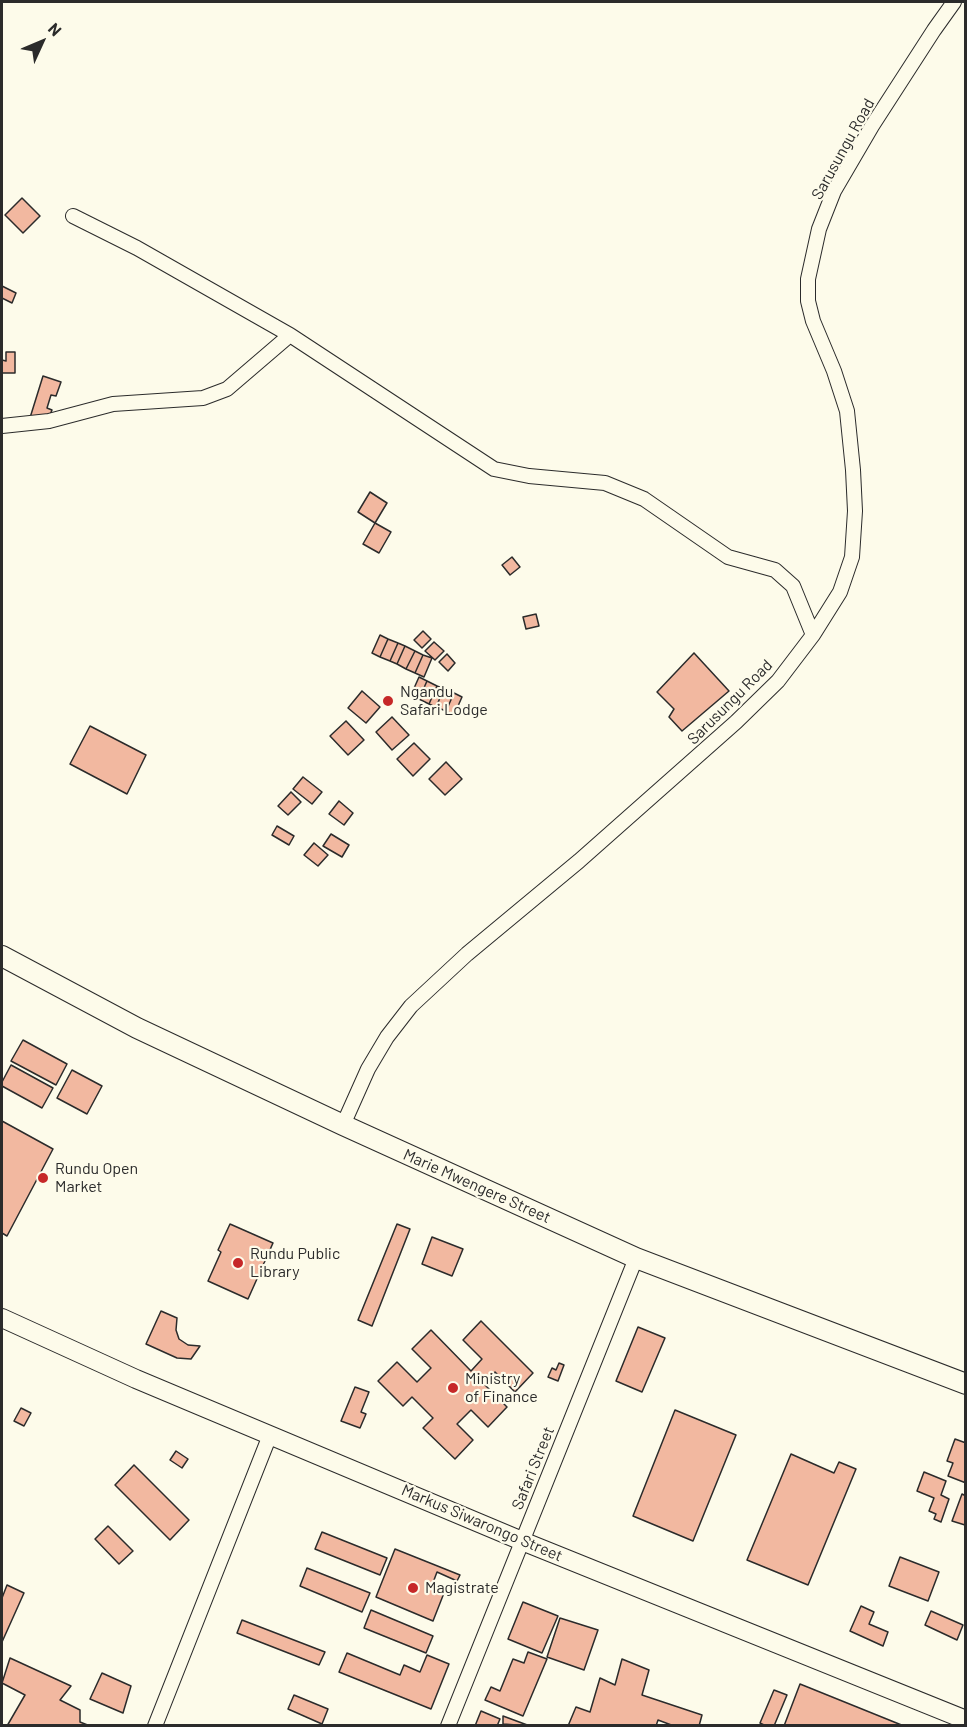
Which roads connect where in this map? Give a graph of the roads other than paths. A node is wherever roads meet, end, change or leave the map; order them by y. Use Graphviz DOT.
graph roads {
  1 [pos="954,2"];
  2 [pos="73,216"];
  3 [pos="290,335"];
  4 [pos="2,426"];
  5 [pos="813,635"];
  6 [pos="2,956"];
  7 [pos="343,1125"];
  8 [pos="636,1258"];
  9 [pos="2,1318"];
  10 [pos="966,1384"];
  11 [pos="270,1435"];
  12 [pos="522,1540"];
  13 [pos="966,1720"];
  14 [pos="154,1725"];
  15 [pos="448,1725"];
  1 -- 5 [label="street, Sarusungu Road"];
  2 -- 3 [label="street"];
  3 -- 4 [label="street"];
  3 -- 5 [label="street"];
  5 -- 7 [label="street, Sarusungu Road"];
  6 -- 7 [label="main road, Marie Mwengere Street"];
  7 -- 8 [label="main road, Marie Mwengere Street"];
  8 -- 10 [label="main road, Marie Mwengere Street"];
  8 -- 12 [label="street, Safari Street"];
  9 -- 11 [label="street, Markus Siwarongo Street"];
  11 -- 12 [label="street, Markus Siwarongo Street"];
  11 -- 14 [label="street"];
  12 -- 13 [label="street, Markus Siwarongo Street"];
  12 -- 15 [label="street, Safari Street"];
}
